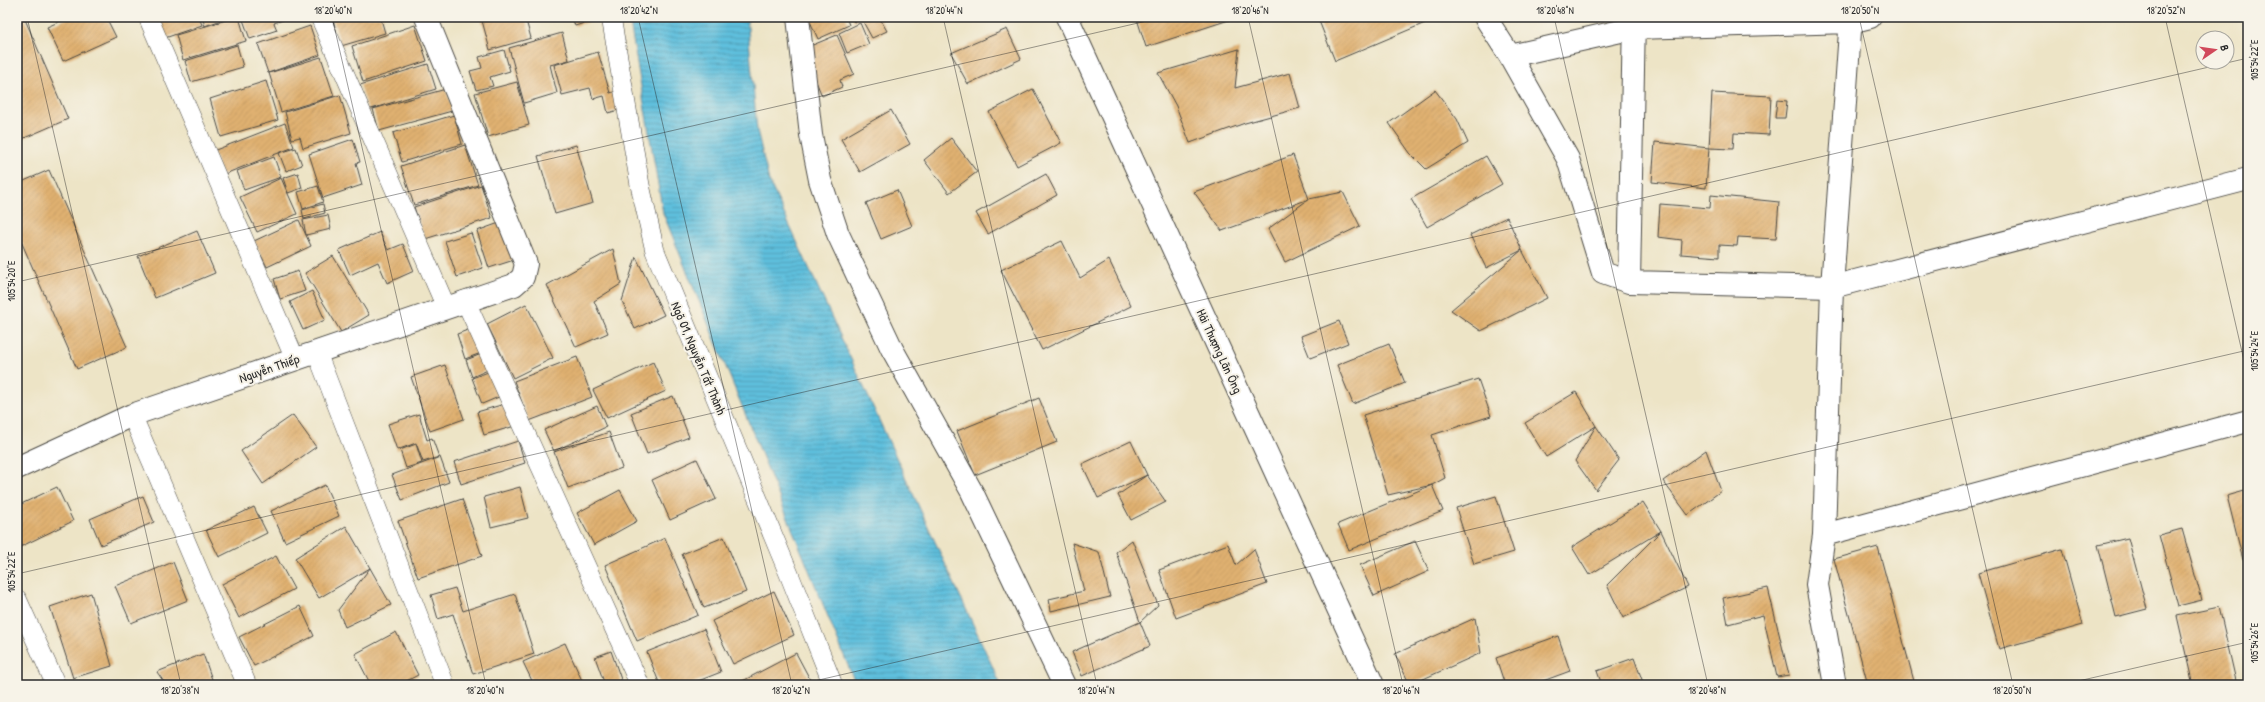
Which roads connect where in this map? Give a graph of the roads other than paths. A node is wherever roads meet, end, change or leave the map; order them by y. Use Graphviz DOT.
graph roads {
  1 [pos="148,17"];
  2 [pos="320,17"];
  3 [pos="426,17"];
  4 [pos="611,17"];
  5 [pos="798,17"];
  6 [pos="1067,17"];
  7 [pos="1857,19"];
  8 [pos="1490,20"];
  9 [pos="1634,22"];
  10 [pos="1510,56"];
  11 [pos="2248,179"];
  12 [pos="1629,282"];
  13 [pos="1832,287"];
  14 [pos="455,304"];
  15 [pos="316,353"];
  16 [pos="295,359"];
  17 [pos="132,415"];
  18 [pos="2248,421"];
  19 [pos="17,468"];
  20 [pos="1824,535"];
  21 [pos="17,599"];
  22 [pos="56,685"];
  23 [pos="247,685"];
  24 [pos="445,685"];
  25 [pos="640,685"];
  26 [pos="833,685"];
  27 [pos="1064,685"];
  28 [pos="1373,685"];
  29 [pos="1835,685"];
  1 -- 16 [label="lane"];
  2 -- 14 [label="lane"];
  3 -- 14 [label="street, Nguyễn Thiếp"];
  4 -- 26 [label="lane, Ngõ 01, Nguyễn Tất Thành"];
  5 -- 27 [label="street"];
  6 -- 28 [label="street, Hải Thượng Lãn Ông"];
  7 -- 9 [label="street"];
  7 -- 13 [label="street"];
  8 -- 10 [label="street"];
  9 -- 10 [label="street"];
  9 -- 12 [label="street"];
  10 -- 12 [label="street"];
  11 -- 13 [label="street"];
  12 -- 13 [label="street"];
  13 -- 20 [label="street"];
  14 -- 15 [label="street, Nguyễn Thiếp"];
  14 -- 25 [label="lane"];
  15 -- 16 [label="street, Nguyễn Thiếp"];
  15 -- 24 [label="lane"];
  16 -- 17 [label="street, Nguyễn Thiếp"];
  17 -- 19 [label="street, Nguyễn Thiếp"];
  17 -- 23 [label="lane"];
  18 -- 20 [label="street"];
  20 -- 29 [label="street"];
  21 -- 22 [label="lane"];
}
